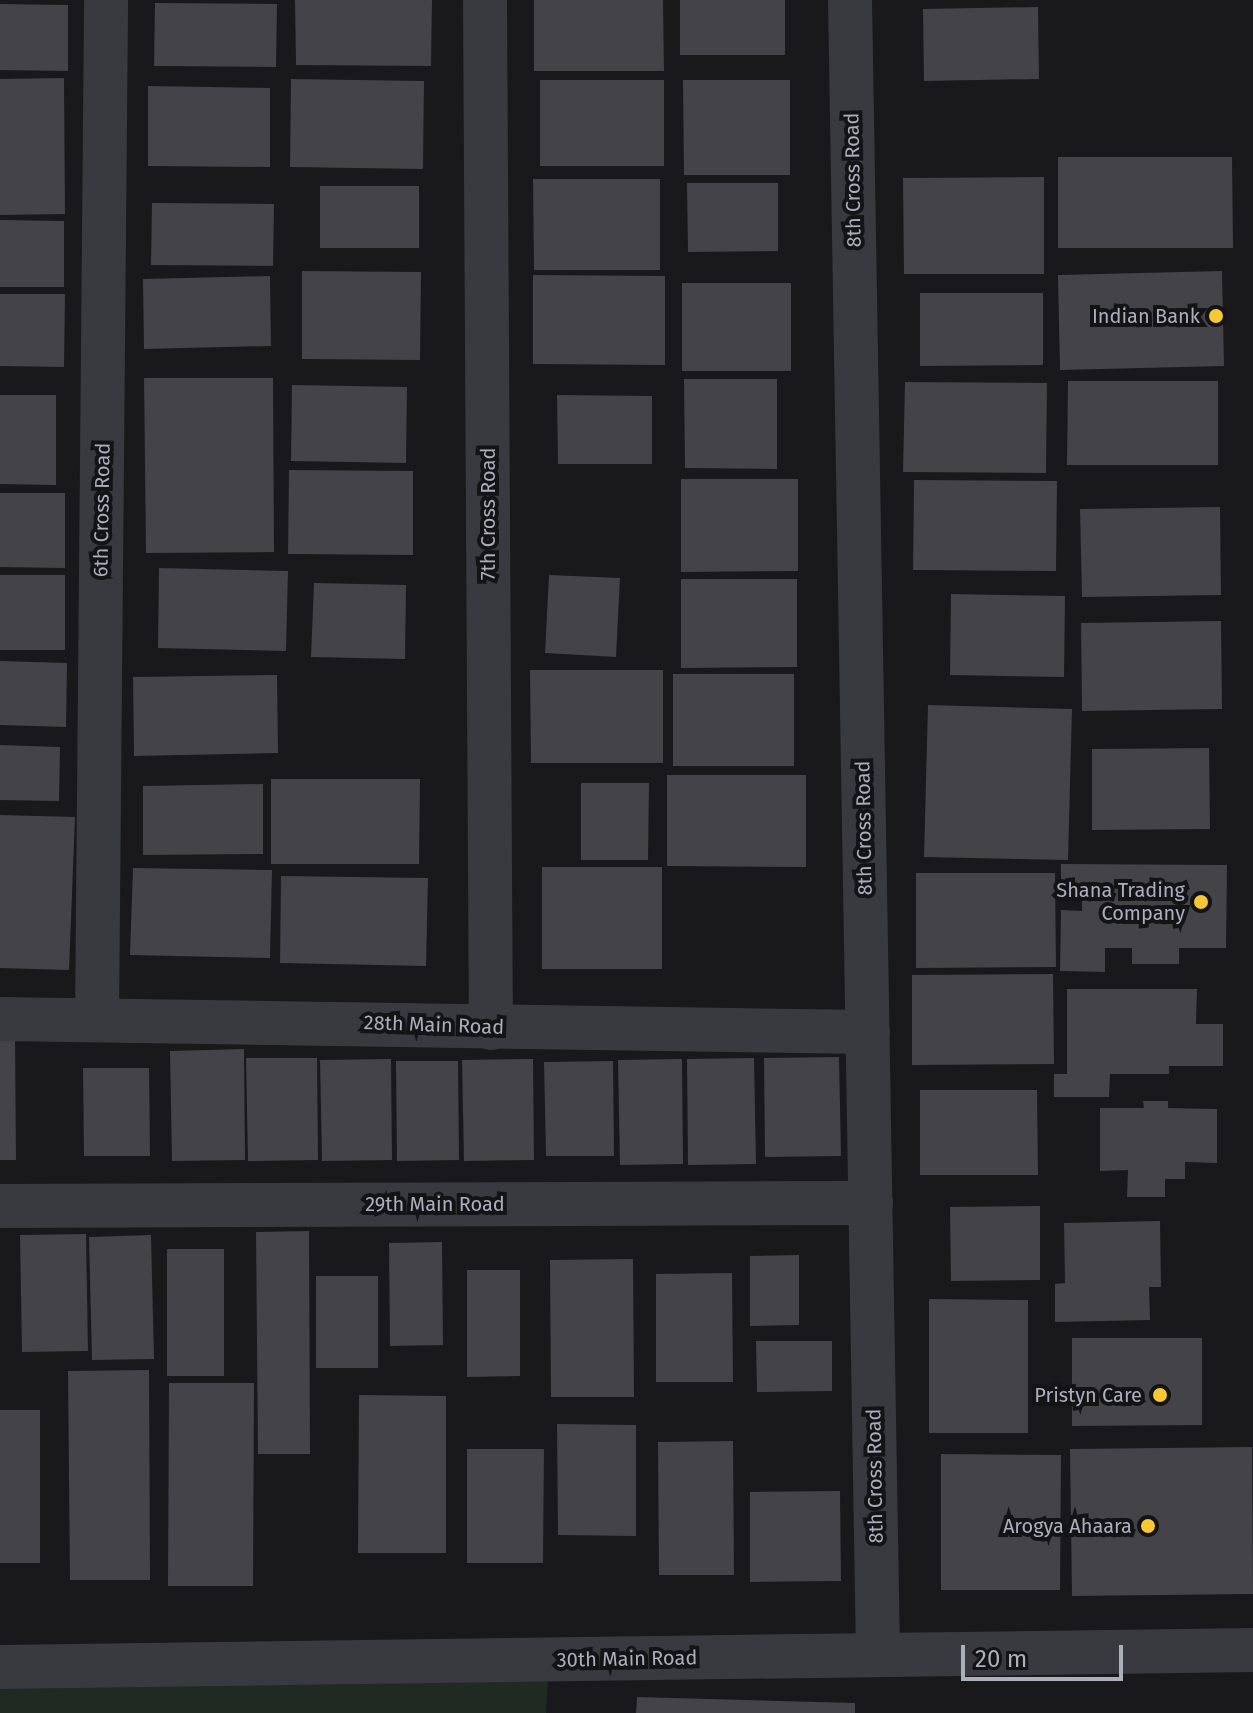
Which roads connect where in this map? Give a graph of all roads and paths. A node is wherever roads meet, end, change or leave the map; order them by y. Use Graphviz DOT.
graph roads {
  1 [pos="106,0"];
  2 [pos="485,0"];
  3 [pos="850,0"];
  4 [pos="0,1019"];
  5 [pos="97,1020"];
  6 [pos="491,1028"];
  7 [pos="868,1032"];
  8 [pos="871,1203"];
  9 [pos="0,1206"];
  10 [pos="1253,1650"];
  11 [pos="878,1655"];
  12 [pos="0,1667"];
  1 -- 5 [label="street, 6th Cross Road"];
  2 -- 6 [label="street, 7th Cross Road"];
  3 -- 7 [label="street, 8th Cross Road"];
  4 -- 5 [label="street, 28th Main Road"];
  5 -- 6 [label="street, 28th Main Road"];
  6 -- 7 [label="street, 28th Main Road"];
  7 -- 8 [label="street, 8th Cross Road"];
  8 -- 9 [label="street, 29th Main Road"];
  8 -- 11 [label="street, 8th Cross Road"];
  10 -- 11 [label="street, 30th Main Road"];
  11 -- 12 [label="street, 30th Main Road"];
}
